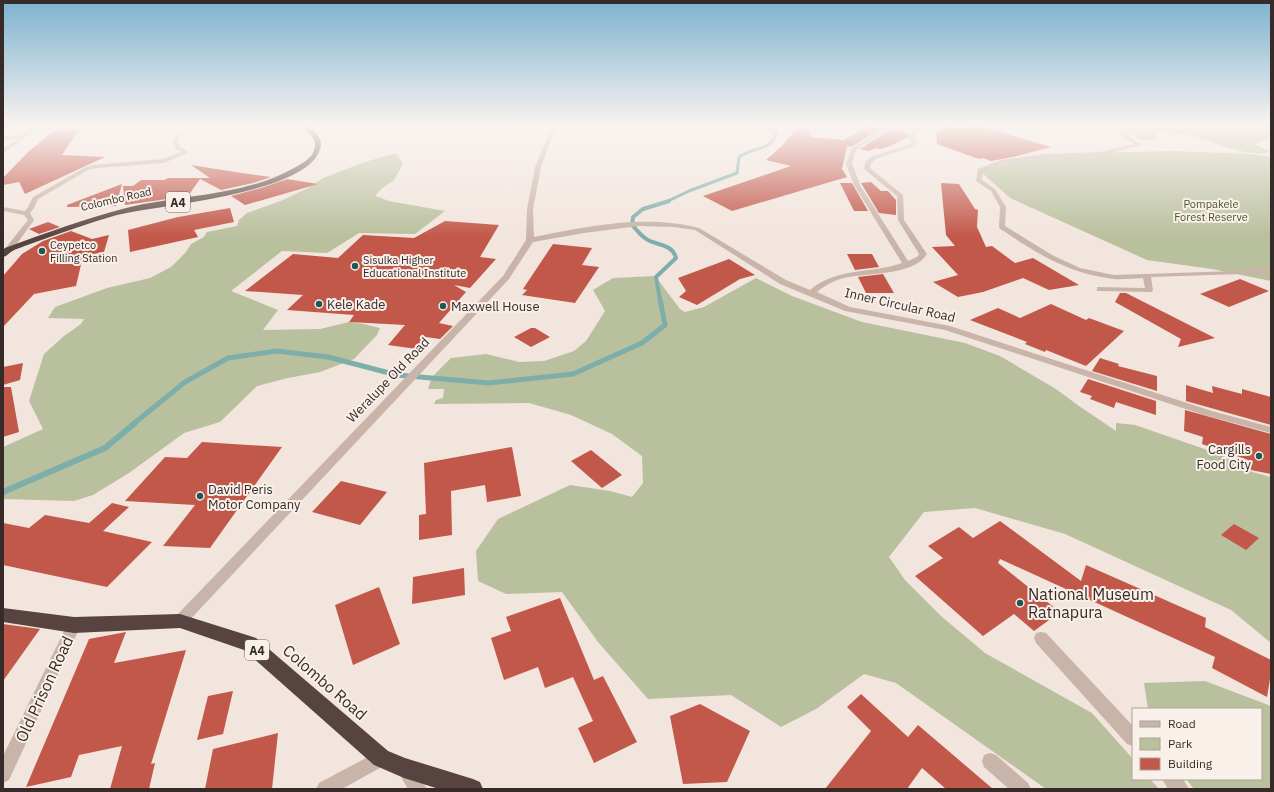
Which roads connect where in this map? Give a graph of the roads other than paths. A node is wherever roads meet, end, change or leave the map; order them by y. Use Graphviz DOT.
graph roads {
  1 [pos="130,163"];
  2 [pos="306,163"];
  3 [pos="540,163"];
  4 [pos="849,163"];
  5 [pos="868,163"];
  6 [pos="998,163"];
  7 [pos="3,209"];
  8 [pos="26,214"];
  9 [pos="530,240"];
  10 [pos="6,252"];
  11 [pos="907,265"];
  12 [pos="1271,271"];
  13 [pos="1147,275"];
  14 [pos="1100,289"];
  15 [pos="811,293"];
  16 [pos="1271,430"];
  17 [pos="3,615"];
  18 [pos="180,621"];
  19 [pos="74,625"];
  20 [pos="1041,638"];
  21 [pos="1132,737"];
  22 [pos="380,758"];
  23 [pos="990,761"];
  24 [pos="404,768"];
  25 [pos="3,774"];
  26 [pos="1172,780"];
  27 [pos="325,789"];
  28 [pos="418,789"];
  29 [pos="473,789"];
  30 [pos="1022,789"];
  31 [pos="1180,789"];
  1 -- 8 [label="street"];
  2 -- 10 [label="highway, Colombo Road / A4"];
  3 -- 9 [label="street"];
  4 -- 11 [label="street"];
  5 -- 11 [label="street"];
  6 -- 13 [label="street"];
  7 -- 8 [label="street"];
  8 -- 10 [label="street"];
  9 -- 15 [label="street, Inner Circular Road"];
  9 -- 18 [label="street, Weralupe Old Road"];
  11 -- 15 [label="street"];
  12 -- 13 [label="street"];
  13 -- 14 [label="street"];
  15 -- 16 [label="street, Inner Circular Road"];
  17 -- 19 [label="highway, Colombo Road / A4"];
  18 -- 19 [label="highway, Colombo Road / A4"];
  18 -- 22 [label="highway, Colombo Road / A4"];
  19 -- 25 [label="street, Old Prison Road"];
  20 -- 21 [label="street"];
  22 -- 24 [label="highway, Colombo Road / A4"];
  22 -- 27 [label="street"];
  23 -- 30 [label="street"];
  24 -- 28 [label="street"];
  24 -- 29 [label="highway, Colombo Road / A4"];
  26 -- 31 [label="street"];
}
